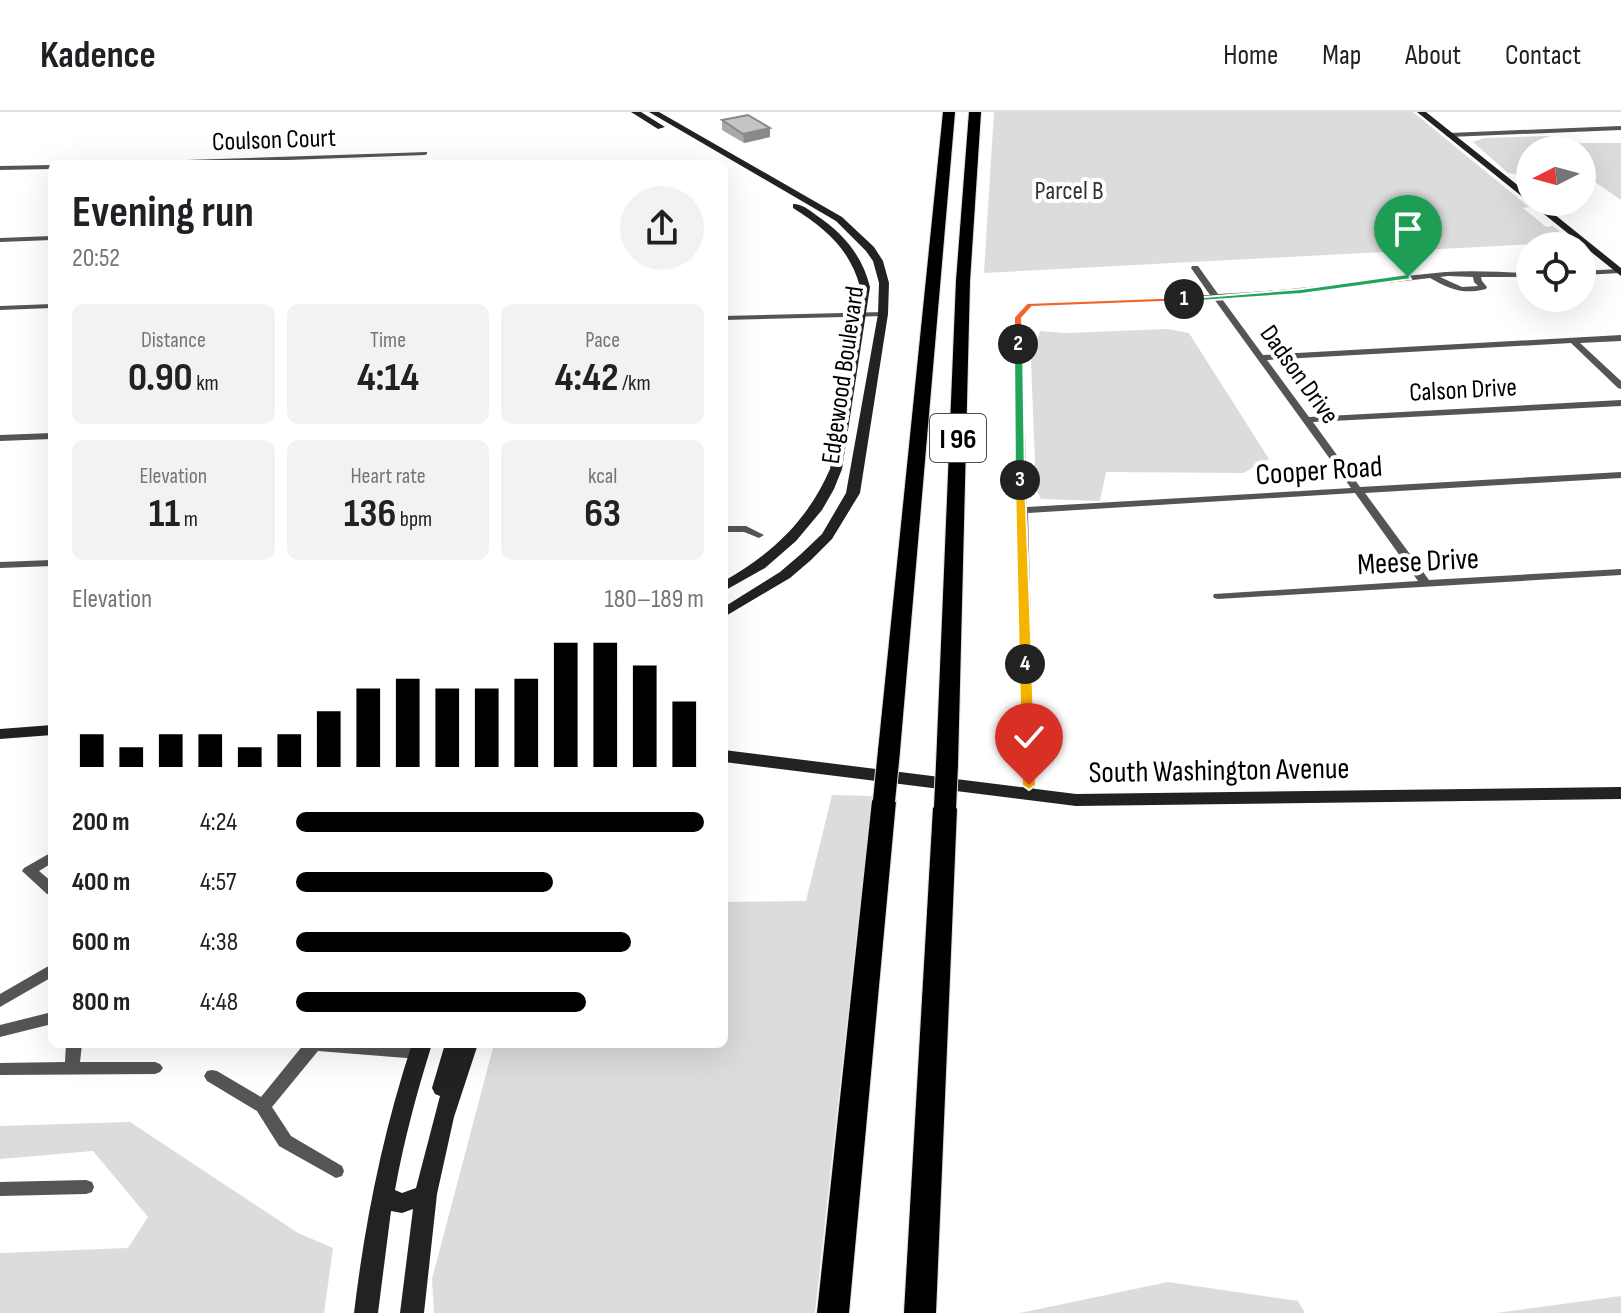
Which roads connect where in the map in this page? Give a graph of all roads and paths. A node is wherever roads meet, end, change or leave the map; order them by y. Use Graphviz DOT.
graph roads {
  1 [pos="635,112"];
  2 [pos="653,112"];
  3 [pos="949,112"];
  4 [pos="975,112"];
  5 [pos="1421,112"];
  6 [pos="1621,128"];
  7 [pos="1449,135"];
  8 [pos="696,148"];
  9 [pos="425,153"];
  10 [pos="233,160"];
  11 [pos="717,160"];
  12 [pos="723,160"];
  13 [pos="728,163"];
  14 [pos="745,165"];
  15 [pos="728,166"];
  16 [pos="48,167"];
  17 [pos="0,168"];
  18 [pos="1516,189"];
  19 [pos="799,202"];
  20 [pos="1550,216"];
  21 [pos="48,238"];
  22 [pos="0,240"];
  23 [pos="1195,268"];
  24 [pos="1620,272"];
  25 [pos="1477,273"];
  26 [pos="1596,273"];
  27 [pos="1516,274"];
  28 [pos="1430,275"];
  29 [pos="1217,298"];
  30 [pos="48,306"];
  31 [pos="0,308"];
  32 [pos="862,313"];
  33 [pos="883,314"];
  34 [pos="728,318"];
  35 [pos="1621,338"];
  36 [pos="1573,341"];
  37 [pos="1261,358"];
  38 [pos="1621,386"];
  39 [pos="1621,403"];
  40 [pos="1307,420"];
  41 [pos="48,436"];
  42 [pos="0,438"];
  43 [pos="1621,475"];
  44 [pos="1359,492"];
  45 [pos="1021,510"];
  46 [pos="728,529"];
  47 [pos="759,535"];
  48 [pos="48,563"];
  49 [pos="0,565"];
  50 [pos="1621,572"];
  51 [pos="728,584"];
  52 [pos="1427,585"];
  53 [pos="1218,596"];
  54 [pos="728,611"];
  55 [pos="48,730"];
  56 [pos="0,734"];
  57 [pos="728,757"];
  58 [pos="1621,793"];
  59 [pos="1025,796"];
  60 [pos="48,859"];
  61 [pos="48,887"];
  62 [pos="48,972"];
  63 [pos="0,1001"];
  64 [pos="48,1019"];
  65 [pos="0,1031"];
  66 [pos="74,1048"];
  67 [pos="311,1048"];
  68 [pos="420,1048"];
  69 [pos="454,1048"];
  70 [pos="467,1048"];
  71 [pos="72,1068"];
  72 [pos="155,1068"];
  73 [pos="0,1069"];
  74 [pos="212,1076"];
  75 [pos="263,1106"];
  76 [pos="443,1117"];
  77 [pos="336,1171"];
  78 [pos="86,1187"];
  79 [pos="0,1189"];
  80 [pos="383,1191"];
  81 [pos="426,1194"];
  82 [pos="366,1313"];
  83 [pos="412,1313"];
  84 [pos="833,1313"];
  85 [pos="920,1313"];
  1 -- 8 [label="street"];
  2 -- 14 [label="street, Edgewood Boulevard"];
  3 -- 84 [label="highway, I 96, bridge"];
  4 -- 85 [label="highway, I 96, bridge"];
  5 -- 7 [label="street"];
  6 -- 7 [label="street"];
  7 -- 18 [label="street"];
  8 -- 11 [label="street"];
  8 -- 12 [label="street"];
  9 -- 10 [label="street, Coulson Court"];
  13 -- 14 [label="street"];
  14 -- 19 [label="street, Edgewood Boulevard"];
  15 -- 19 [label="street"];
  16 -- 17 [label="street"];
  19 -- 32 [label="street"];
  19 -- 33 [label="street, Edgewood Boulevard"];
  20 -- 24 [label="street"];
  21 -- 22 [label="street"];
  23 -- 29 [label="street, Dadson Drive"];
  24 -- 26 [label="street"];
  25 -- 27 [label="street"];
  25 -- 28 [label="street"];
  25 -- 28 [label="street"];
  28 -- 29 [label="street"];
  29 -- 37 [label="street, Dadson Drive"];
  29 -- 45 [label="street"];
  30 -- 31 [label="street"];
  32 -- 33 [label="street"];
  32 -- 34 [label="street"];
  32 -- 51 [label="street"];
  33 -- 54 [label="street, Edgewood Boulevard"];
  35 -- 36 [label="street"];
  36 -- 37 [label="street"];
  36 -- 38 [label="street"];
  37 -- 40 [label="street, Dadson Drive"];
  39 -- 40 [label="street, Calson Drive"];
  40 -- 44 [label="street, Dadson Drive"];
  41 -- 42 [label="street"];
  43 -- 44 [label="street, Cooper Road"];
  44 -- 45 [label="street, Cooper Road"];
  44 -- 52 [label="street, Dadson Drive"];
  45 -- 59 [label="street"];
  46 -- 47 [label="street"];
  48 -- 49 [label="street"];
  50 -- 52 [label="street, Meese Drive"];
  52 -- 53 [label="street, Meese Drive"];
  55 -- 56 [label="street"];
  57 -- 59 [label="street, South Washington Avenue"];
  58 -- 59 [label="street, South Washington Avenue"];
  60 -- 61 [label="street"];
  62 -- 63 [label="street"];
  64 -- 65 [label="street"];
  66 -- 71 [label="street"];
  67 -- 75 [label="street"];
  68 -- 80 [label="street"];
  69 -- 76 [label="street"];
  70 -- 76 [label="street"];
  71 -- 72 [label="street"];
  71 -- 73 [label="street"];
  74 -- 75 [label="street"];
  75 -- 77 [label="street"];
  76 -- 81 [label="street"];
  78 -- 79 [label="street"];
  80 -- 81 [label="street"];
  80 -- 82 [label="street"];
  81 -- 83 [label="street"];
}
